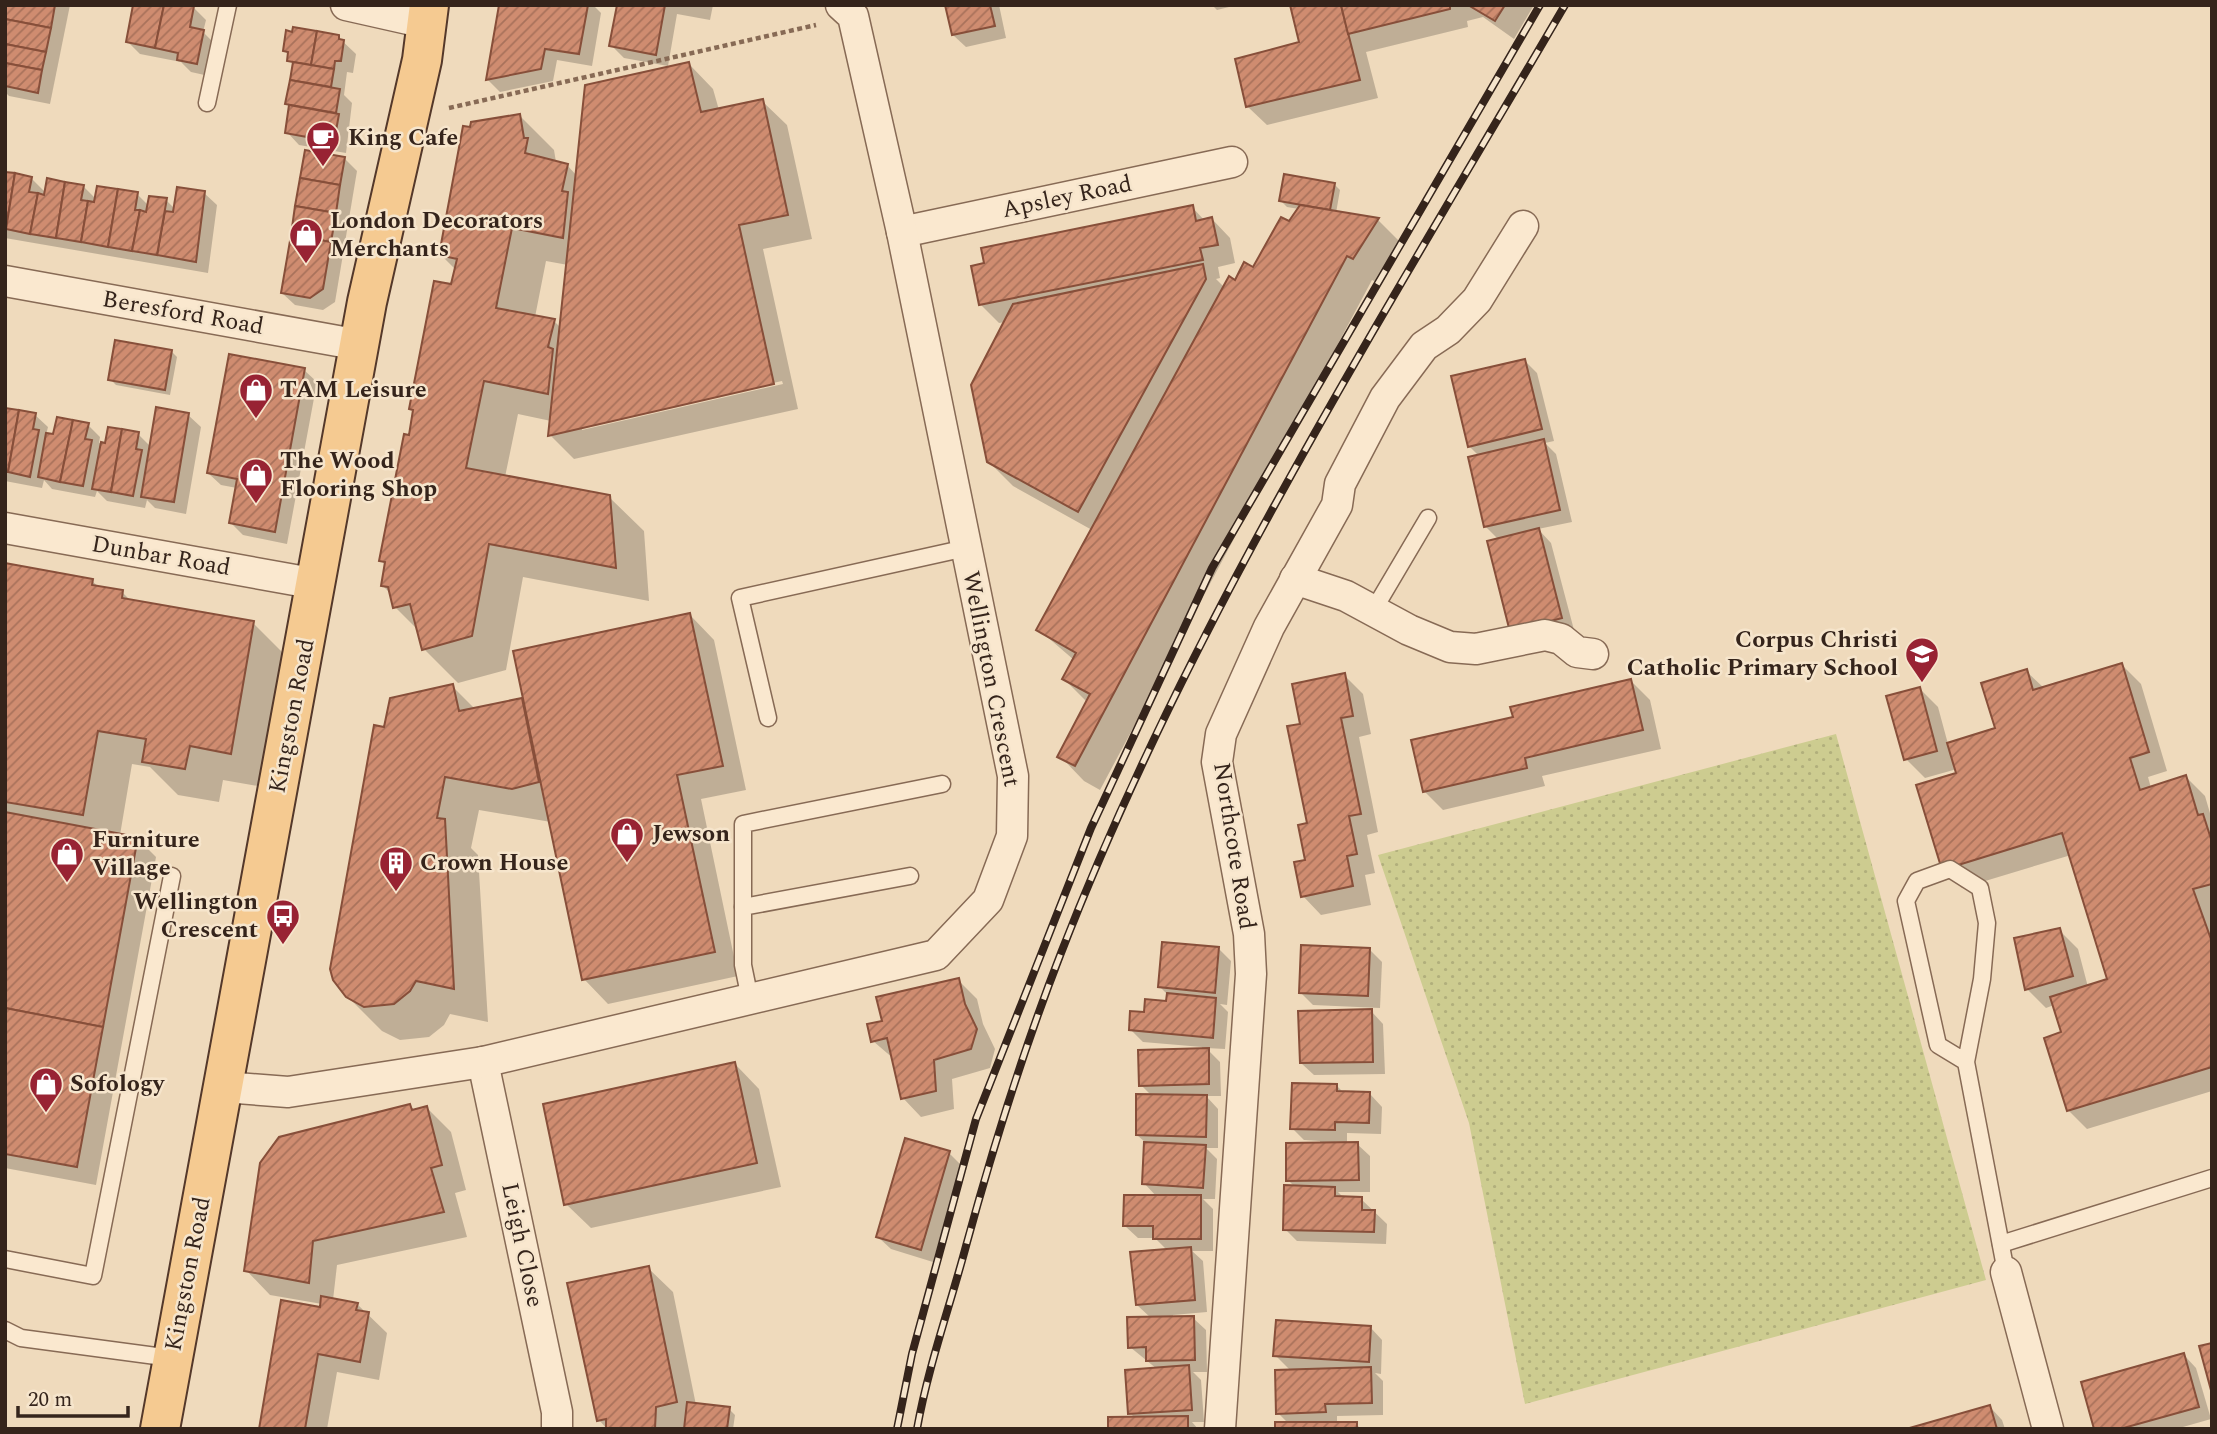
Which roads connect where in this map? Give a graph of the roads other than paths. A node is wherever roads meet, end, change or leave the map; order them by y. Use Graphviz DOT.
graph roads {
  1 [pos="229,5"];
  2 [pos="346,5"];
  3 [pos="847,11"];
  4 [pos="427,14"];
  5 [pos="207,103"];
  6 [pos="1232,162"];
  7 [pos="1523,226"];
  8 [pos="902,232"];
  9 [pos="5,281"];
  10 [pos="360,345"];
  11 [pos="1428,518"];
  12 [pos="5,528"];
  13 [pos="966,548"];
  14 [pos="1295,579"];
  15 [pos="317,584"];
  16 [pos="1373,611"];
  17 [pos="1592,654"];
  18 [pos="768,718"];
  19 [pos="942,784"];
  20 [pos="172,876"];
  21 [pos="910,876"];
  22 [pos="743,907"];
  23 [pos="750,999"];
  24 [pos="483,1062"];
  25 [pos="1966,1062"];
  26 [pos="224,1087"];
  27 [pos="2212,1178"];
  28 [pos="2004,1258"];
  29 [pos="5,1259"];
  30 [pos="5,1329"];
  31 [pos="172,1358"];
  32 [pos="160,1429"];
  33 [pos="557,1429"];
  34 [pos="1220,1429"];
  35 [pos="2048,1429"];
  1 -- 5 [label="lane"];
  2 -- 4 [label="street"];
  3 -- 8 [label="street, Wellington Crescent"];
  4 -- 10 [label="main road, Kingston Road"];
  6 -- 8 [label="street, Apsley Road"];
  7 -- 14 [label="street, Northcote Road"];
  8 -- 13 [label="street, Wellington Crescent"];
  9 -- 10 [label="street, Beresford Road"];
  10 -- 15 [label="main road, Kingston Road"];
  11 -- 16 [label="lane"];
  12 -- 15 [label="street, Dunbar Road"];
  13 -- 18 [label="lane"];
  13 -- 23 [label="street, Wellington Crescent"];
  14 -- 16 [label="street"];
  14 -- 34 [label="street, Northcote Road"];
  15 -- 26 [label="main road, Kingston Road"];
  16 -- 17 [label="street"];
  19 -- 22 [label="lane"];
  20 -- 29 [label="lane"];
  21 -- 22 [label="lane"];
  22 -- 23 [label="lane"];
  23 -- 24 [label="street, Wellington Crescent"];
  24 -- 26 [label="street, Wellington Crescent"];
  24 -- 33 [label="street, Leigh Close"];
  25 -- 25 [label="lane"];
  25 -- 28 [label="lane"];
  26 -- 31 [label="main road, Kingston Road"];
  27 -- 28 [label="lane"];
  28 -- 35 [label="street"];
  30 -- 31 [label="lane"];
  31 -- 32 [label="main road, Kingston Road"];
}
